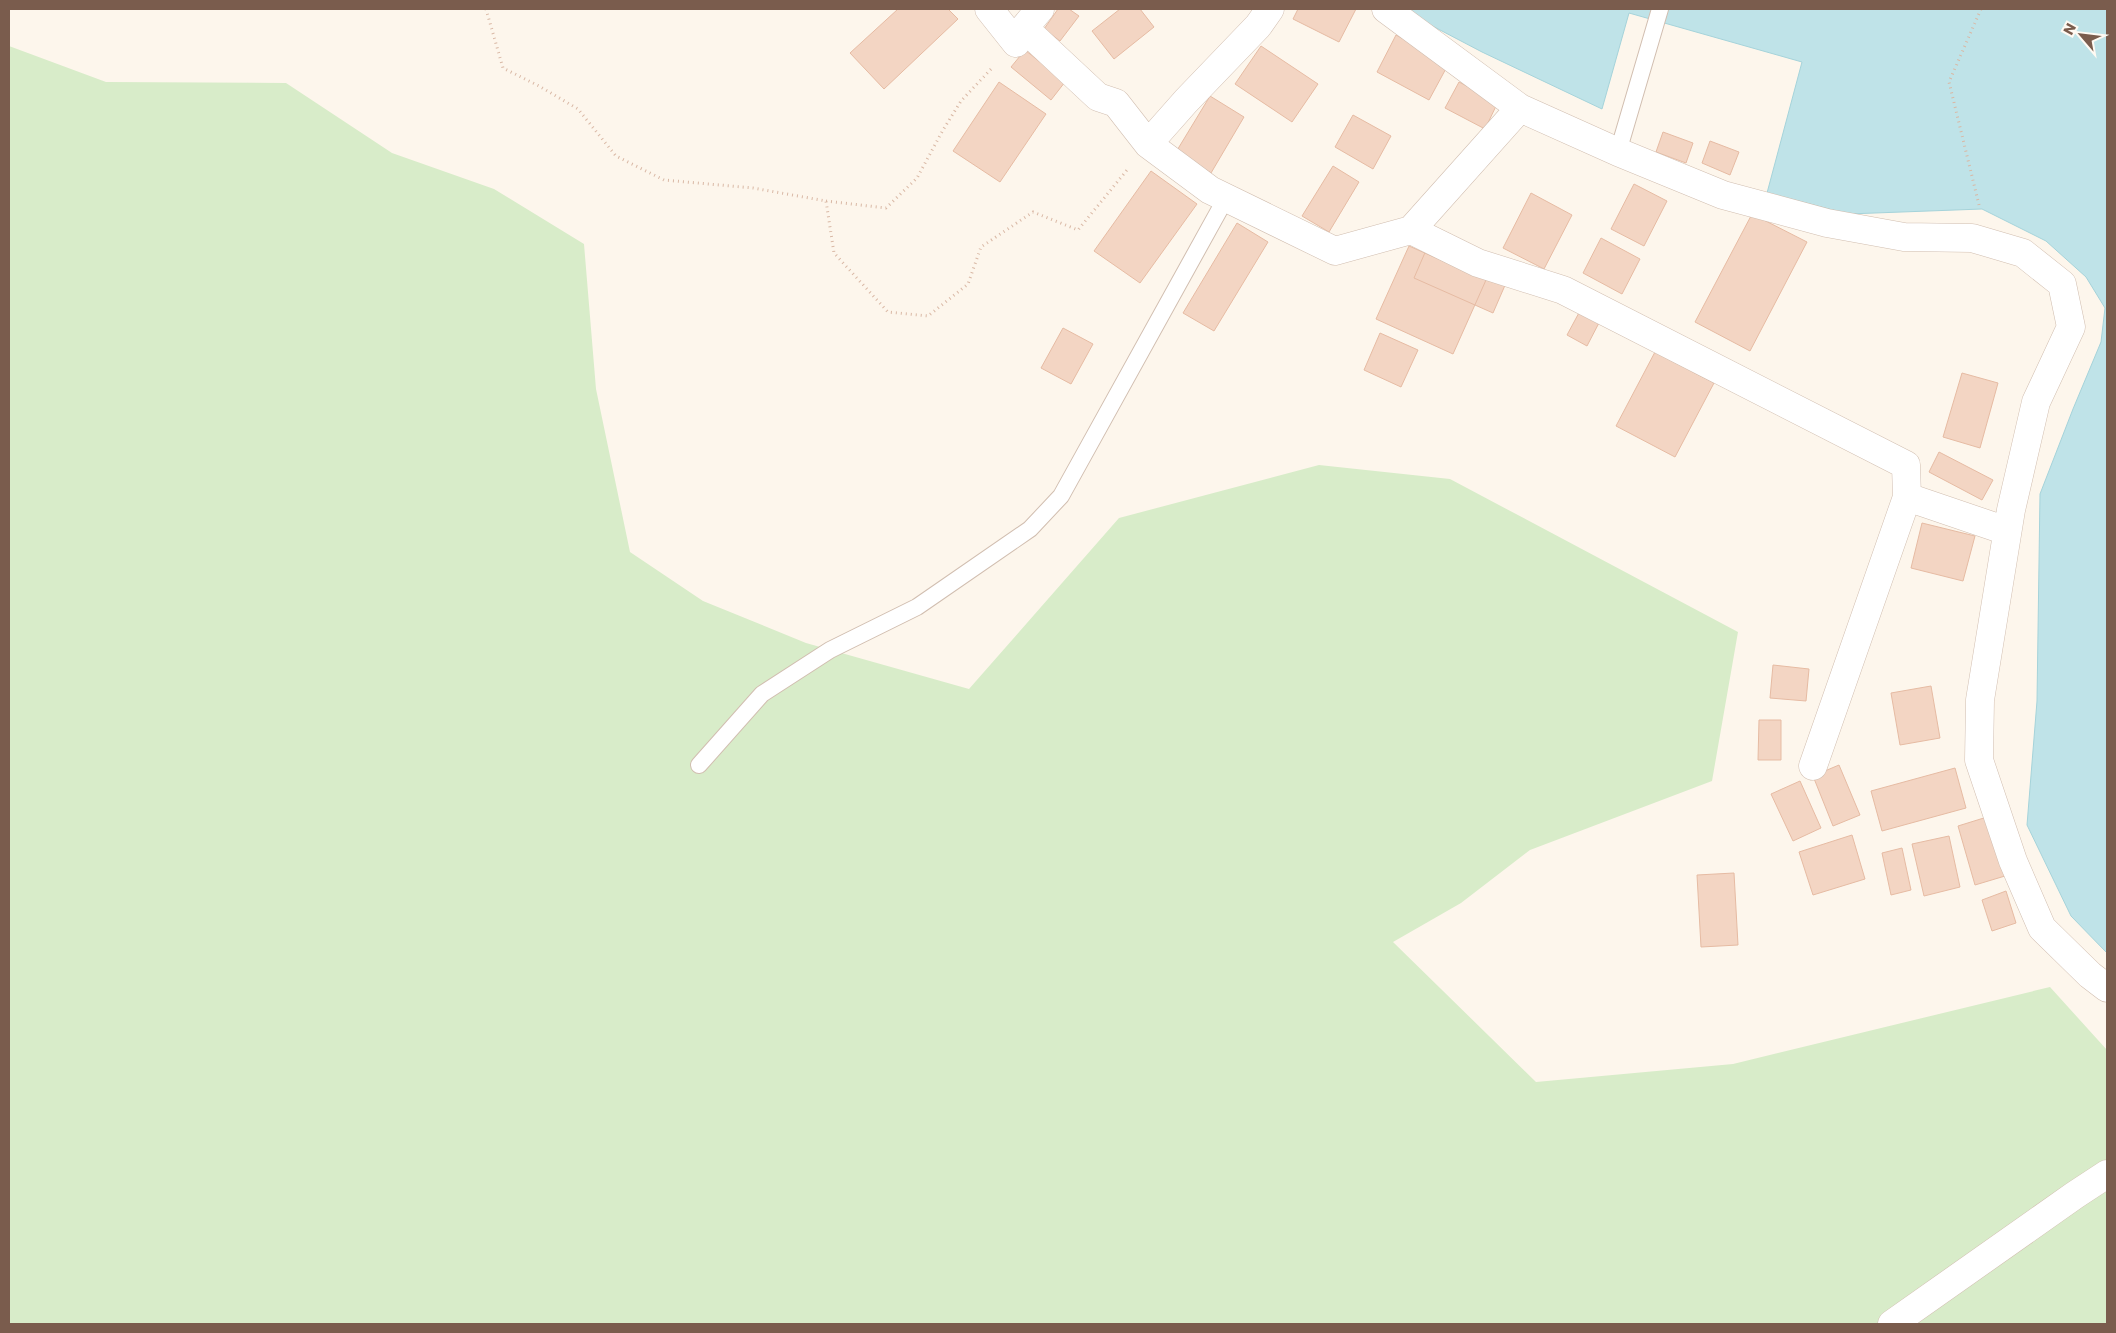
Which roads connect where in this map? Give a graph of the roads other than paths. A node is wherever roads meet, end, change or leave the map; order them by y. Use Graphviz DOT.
graph roads {
  1 [pos="989,9"];
  2 [pos="1270,9"];
  3 [pos="1386,9"];
  4 [pos="1658,15"];
  5 [pos="1027,26"];
  6 [pos="1520,108"];
  7 [pos="1148,144"];
  8 [pos="1618,152"];
  9 [pos="1226,198"];
  10 [pos="1411,230"];
  11 [pos="1907,497"];
  12 [pos="2007,532"];
  13 [pos="699,765"];
  14 [pos="1813,766"];
  15 [pos="2107,988"];
  16 [pos="2107,1174"];
  17 [pos="1892,1324"];
  1 -- 5 [label="street"];
  2 -- 7 [label="street"];
  3 -- 6 [label="street"];
  4 -- 8 [label="lane"];
  5 -- 7 [label="street"];
  6 -- 8 [label="street"];
  6 -- 10 [label="street"];
  7 -- 9 [label="street"];
  8 -- 12 [label="street"];
  9 -- 10 [label="street"];
  9 -- 13 [label="lane"];
  10 -- 11 [label="street"];
  11 -- 12 [label="street"];
  11 -- 14 [label="street"];
  12 -- 15 [label="street"];
  16 -- 17 [label="street"];
}
